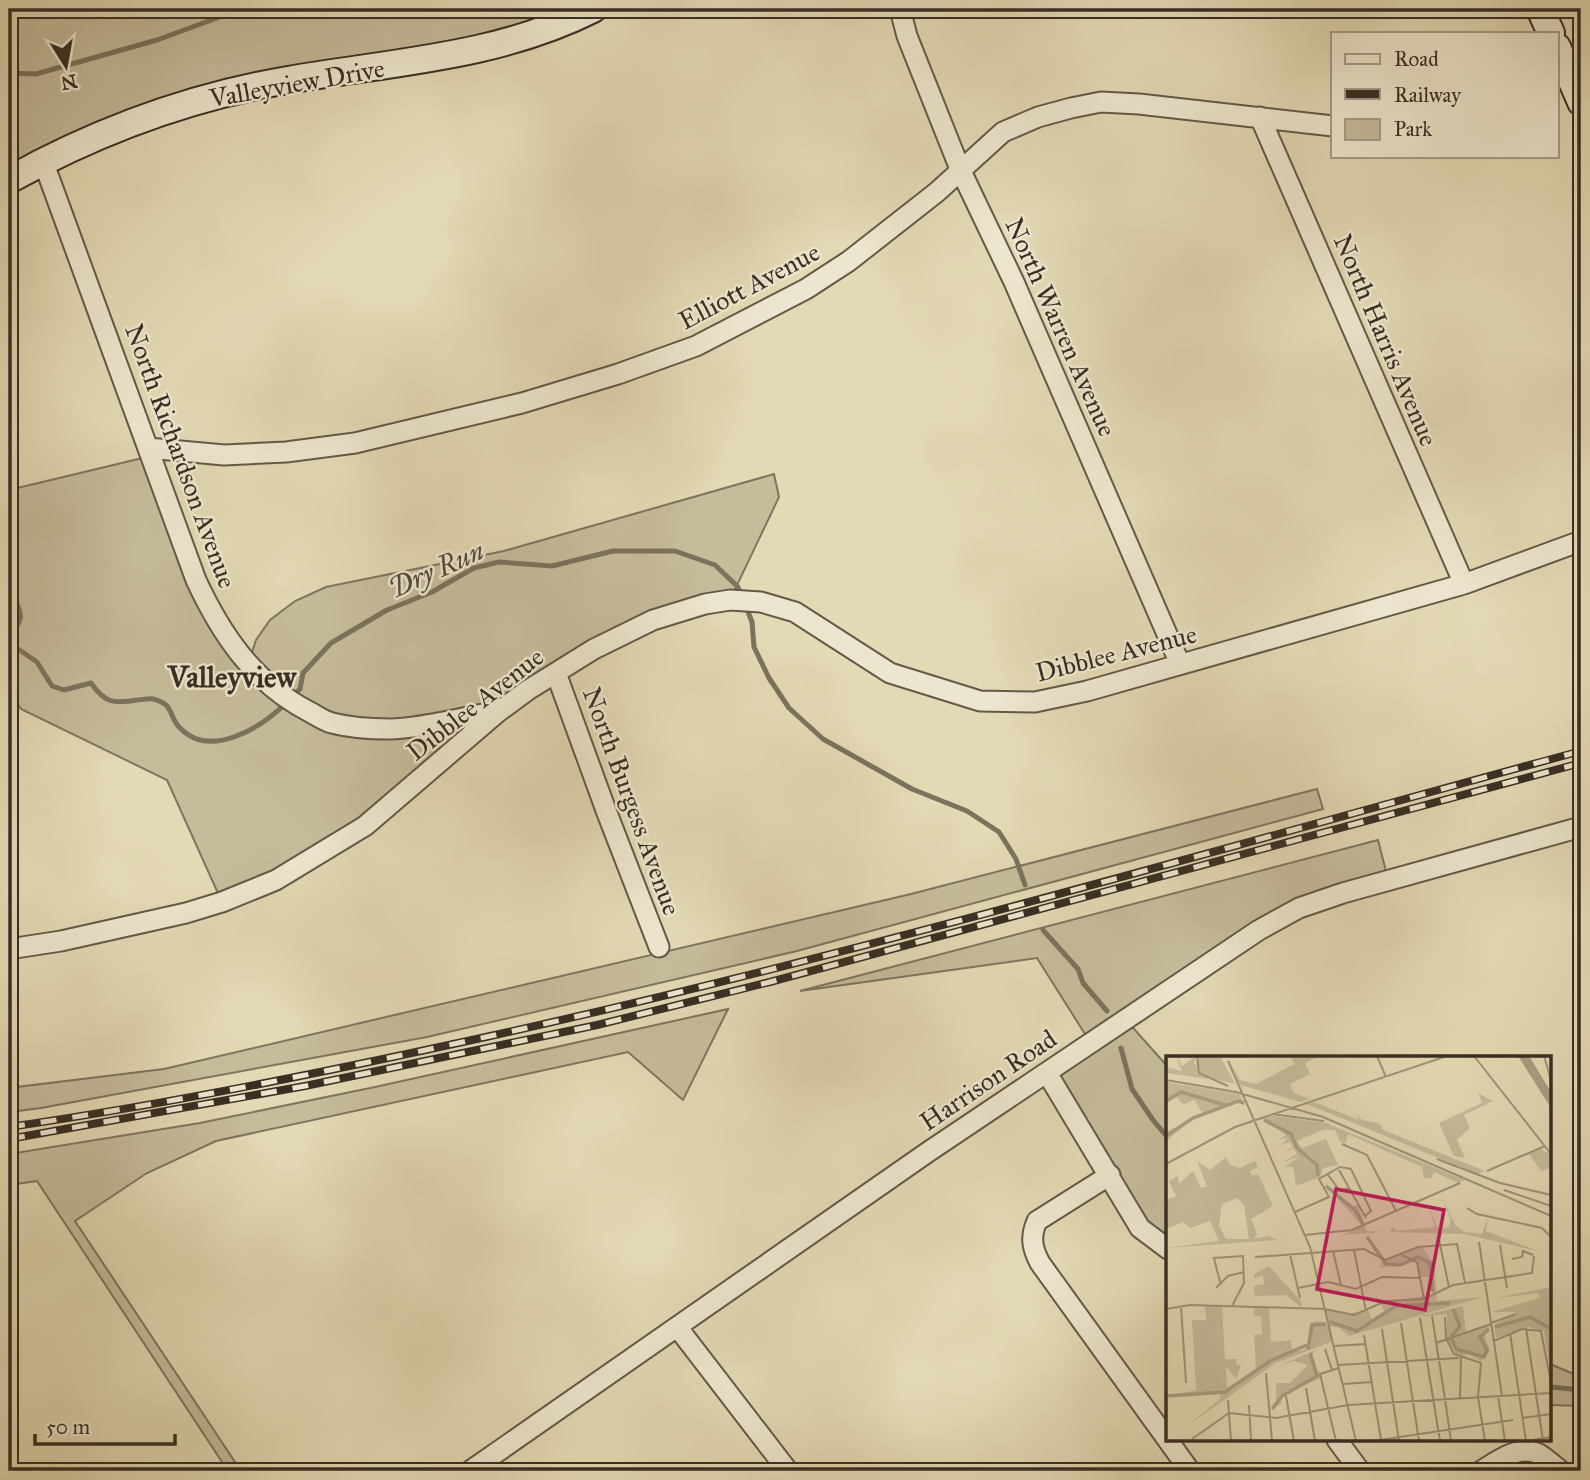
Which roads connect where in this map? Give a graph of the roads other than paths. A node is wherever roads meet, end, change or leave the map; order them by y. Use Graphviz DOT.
graph roads {
  1 [pos="593,9"];
  2 [pos="900,9"];
  3 [pos="1540,9"];
  4 [pos="1551,32"];
  5 [pos="1558,50"];
  6 [pos="1572,85"];
  7 [pos="1260,117"];
  8 [pos="1331,126"];
  9 [pos="43,161"];
  10 [pos="960,169"];
  11 [pos="9,180"];
  12 [pos="148,448"];
  13 [pos="1581,541"];
  14 [pos="1464,584"];
  15 [pos="1180,664"];
  16 [pos="556,673"];
  17 [pos="498,712"];
  18 [pos="1581,827"];
  19 [pos="659,947"];
  20 [pos="9,949"];
  21 [pos="1047,1073"];
  22 [pos="1110,1175"];
  23 [pos="1166,1248"];
  24 [pos="678,1328"];
  25 [pos="1166,1438"];
  26 [pos="1169,1442"];
  27 [pos="1338,1442"];
  28 [pos="470,1471"];
  29 [pos="788,1471"];
  30 [pos="1190,1471"];
  31 [pos="1360,1471"];
  32 [pos="1482,1471"];
  33 [pos="1561,1471"];
  1 -- 9 [label="street, Valleyview Drive"];
  2 -- 10 [label="street, North Warren Avenue"];
  3 -- 4 [label="street"];
  5 -- 6 [label="street"];
  7 -- 8 [label="street, Elliott Avenue"];
  7 -- 10 [label="street, Elliott Avenue"];
  7 -- 14 [label="street, North Harris Avenue"];
  9 -- 11 [label="street, Valleyview Drive"];
  9 -- 12 [label="street, North Richardson Avenue"];
  10 -- 12 [label="street, Elliott Avenue"];
  10 -- 15 [label="street, North Warren Avenue"];
  12 -- 17 [label="street, North Richardson Avenue"];
  13 -- 14 [label="street, Dibblee Avenue"];
  14 -- 15 [label="street, Dibblee Avenue"];
  15 -- 16 [label="street, Dibblee Avenue"];
  16 -- 17 [label="street, Dibblee Avenue"];
  16 -- 19 [label="street, North Burgess Avenue"];
  17 -- 20 [label="street, Dibblee Avenue"];
  18 -- 21 [label="street, Harrison Road"];
  21 -- 22 [label="street"];
  21 -- 24 [label="street, Harrison Road"];
  22 -- 23 [label="street"];
  22 -- 25 [label="street"];
  24 -- 28 [label="street, Harrison Road"];
  24 -- 29 [label="street"];
  26 -- 30 [label="street"];
  27 -- 31 [label="street"];
  32 -- 33 [label="street"];
}
